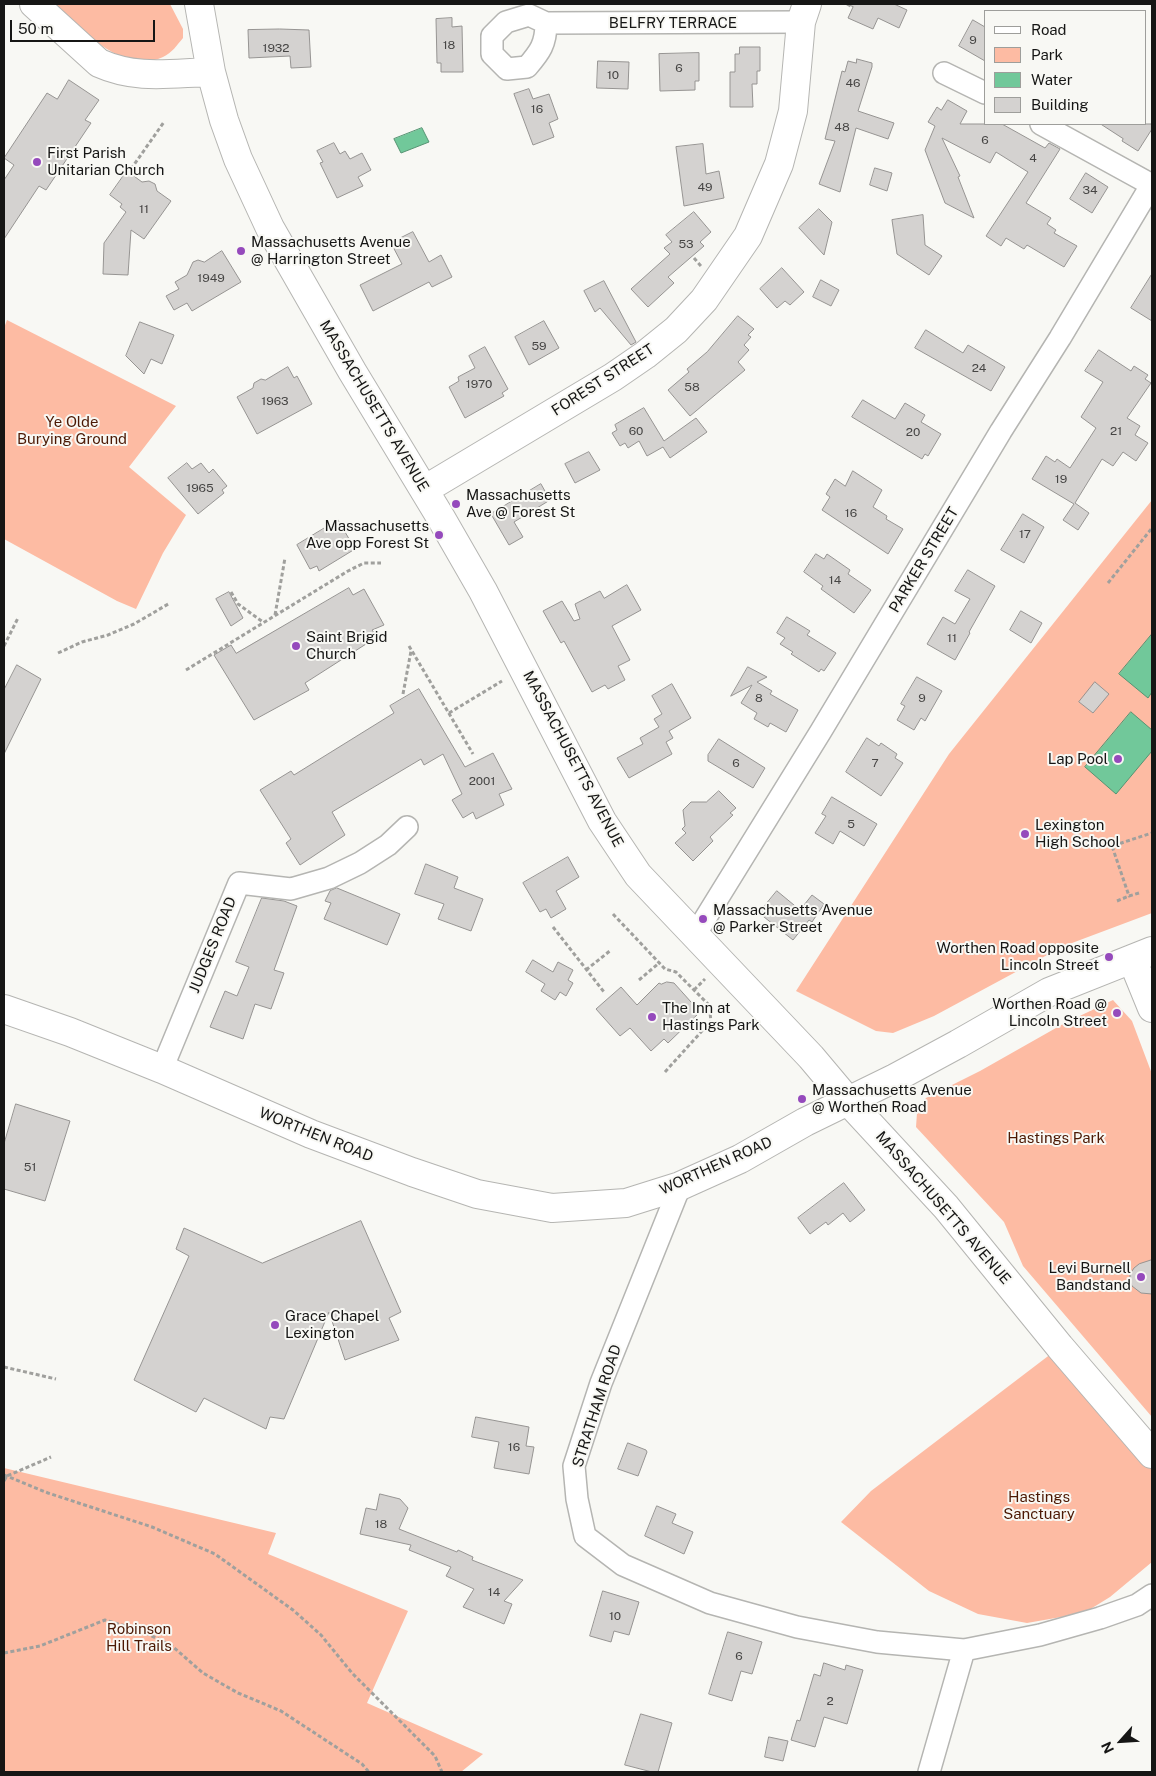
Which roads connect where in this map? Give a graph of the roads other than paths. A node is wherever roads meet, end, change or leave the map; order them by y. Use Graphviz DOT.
graph roads {
  1 [pos="34,4"];
  2 [pos="199,4"];
  3 [pos="804,13"];
  4 [pos="546,23"];
  5 [pos="211,72"];
  6 [pos="944,72"];
  7 [pos="984,93"];
  8 [pos="1043,125"];
  9 [pos="1152,185"];
  10 [pos="424,490"];
  11 [pos="407,827"];
  12 [pos="695,936"];
  13 [pos="1142,955"];
  14 [pos="4,1008"];
  15 [pos="1152,1008"];
  16 [pos="162,1069"];
  17 [pos="848,1101"];
  18 [pos="680,1186"];
  19 [pos="1152,1454"];
  20 [pos="1152,1595"];
  21 [pos="964,1650"];
  22 [pos="929,1772"];
  1 -- 5 [label="main road"];
  2 -- 5 [label="main road, MASSACHUSETTS AVENUE"];
  3 -- 4 [label="street, BELFRY TERRACE"];
  3 -- 10 [label="main road, FOREST STREET"];
  5 -- 10 [label="main road, MASSACHUSETTS AVENUE"];
  6 -- 7 [label="street"];
  8 -- 9 [label="street"];
  9 -- 12 [label="street, PARKER STREET"];
  10 -- 12 [label="main road, MASSACHUSETTS AVENUE"];
  11 -- 16 [label="street, JUDGES ROAD"];
  12 -- 17 [label="main road, MASSACHUSETTS AVENUE"];
  13 -- 15 [label="main road"];
  13 -- 17 [label="main road, WORTHEN ROAD"];
  14 -- 16 [label="main road, WORTHEN ROAD"];
  16 -- 18 [label="main road, WORTHEN ROAD"];
  17 -- 18 [label="main road, WORTHEN ROAD"];
  17 -- 19 [label="main road, MASSACHUSETTS AVENUE"];
  18 -- 21 [label="street, STRATHAM ROAD"];
  20 -- 21 [label="street, STRATHAM ROAD"];
  21 -- 22 [label="street"];
}
